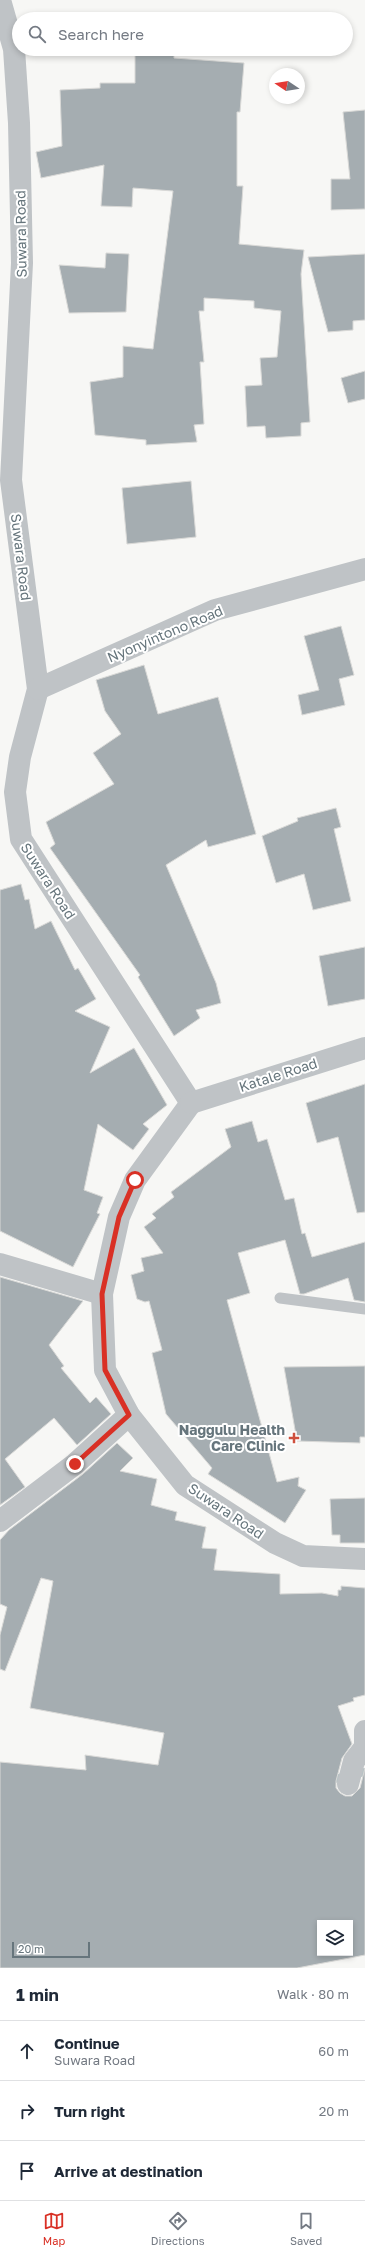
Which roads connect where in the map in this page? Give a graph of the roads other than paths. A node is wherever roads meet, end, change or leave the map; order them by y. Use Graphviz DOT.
graph roads {
  1 [pos="0,0"];
  2 [pos="12,42"];
  3 [pos="14,56"];
  4 [pos="365,569"];
  5 [pos="38,689"];
  6 [pos="365,1048"];
  7 [pos="191,1103"];
  8 [pos="0,1264"];
  9 [pos="102,1294"];
  10 [pos="280,1298"];
  11 [pos="365,1309"];
  12 [pos="129,1415"];
  13 [pos="0,1521"];
  14 [pos="365,1559"];
  15 [pos="365,1731"];
  16 [pos="348,1784"];
  1 -- 2 [label="street, Suwara Road"];
  3 -- 5 [label="street, Suwara Road"];
  4 -- 5 [label="street, Nyonyintono Road"];
  5 -- 7 [label="street, Suwara Road"];
  6 -- 7 [label="street, Katale Road"];
  7 -- 9 [label="street, Suwara Road"];
  8 -- 9 [label="street"];
  9 -- 12 [label="street, Suwara Road"];
  10 -- 11 [label="lane"];
  12 -- 13 [label="street"];
  12 -- 14 [label="street, Suwara Road"];
  15 -- 16 [label="street"];
}
